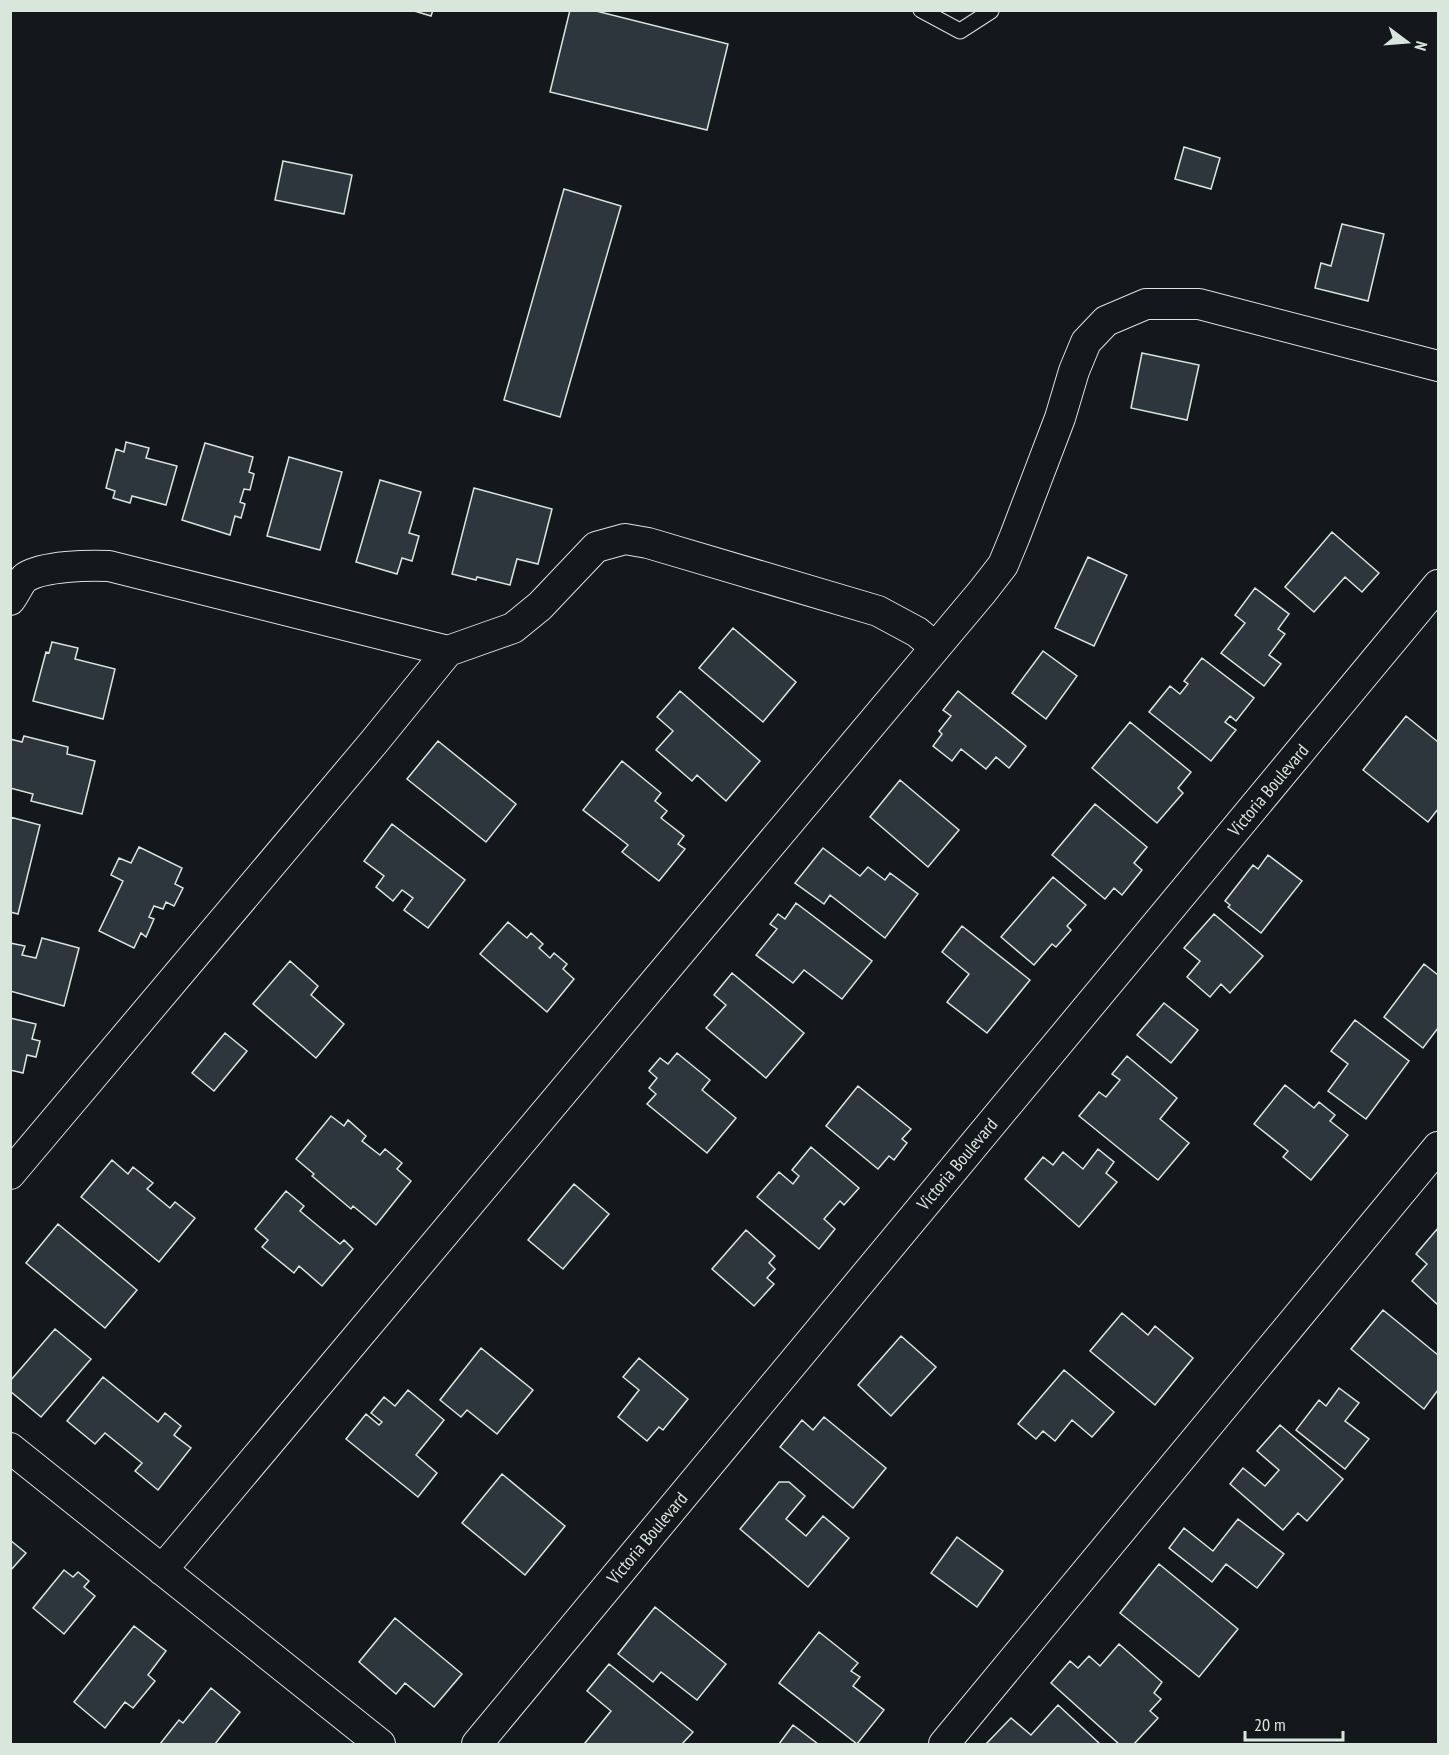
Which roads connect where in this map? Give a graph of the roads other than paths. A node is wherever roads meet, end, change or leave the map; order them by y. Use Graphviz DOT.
graph roads {
  1 [pos="921,10"];
  2 [pos="991,11"];
  3 [pos="1438,366"];
  4 [pos="1438,585"];
  5 [pos="10,600"];
  6 [pos="935,647"];
  7 [pos="448,651"];
  8 [pos="1438,1147"];
  9 [pos="10,1174"];
  10 [pos="10,1448"];
  11 [pos="162,1570"];
  12 [pos="380,1744"];
  13 [pos="477,1744"];
  14 [pos="944,1744"];
  1 -- 2 [label="lane"];
  3 -- 6 [label="street"];
  4 -- 13 [label="street, Victoria Boulevard"];
  5 -- 7 [label="street"];
  6 -- 7 [label="street"];
  6 -- 11 [label="street"];
  7 -- 9 [label="street"];
  8 -- 14 [label="street"];
  10 -- 11 [label="street"];
  11 -- 12 [label="street"];
}
